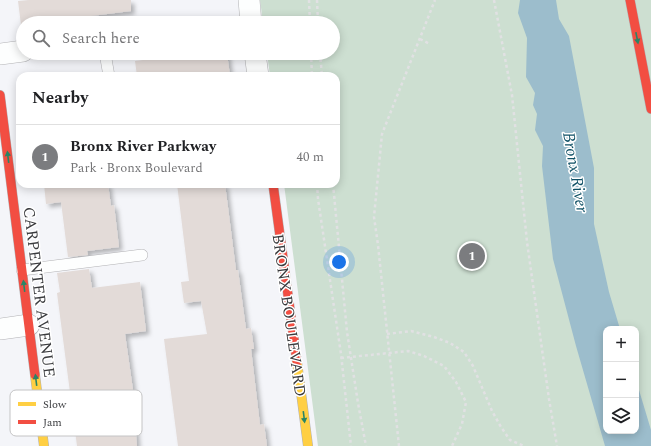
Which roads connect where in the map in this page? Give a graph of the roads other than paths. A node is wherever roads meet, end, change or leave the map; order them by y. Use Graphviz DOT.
graph roads {
  1 [pos="248,0"];
  2 [pos="630,0"];
  3 [pos="248,16"];
  4 [pos="16,52"];
  5 [pos="0,54"];
  6 [pos="106,60"];
  7 [pos="256,60"];
  8 [pos="107,72"];
  9 [pos="257,72"];
  10 [pos="0,95"];
  11 [pos="651,109"];
  12 [pos="274,188"];
  13 [pos="142,256"];
  14 [pos="22,270"];
  15 [pos="29,325"];
  16 [pos="0,329"];
  17 [pos="37,390"];
  18 [pos="43,436"];
  19 [pos="44,446"];
  20 [pos="308,446"];
  1 -- 3 [label="street"];
  2 -- 11 [label="main road, one-way"];
  4 -- 5 [label="street"];
  6 -- 8 [label="lane"];
  7 -- 9 [label="street"];
  14 -- 10 [label="main road, CARPENTER AVENUE, one-way"];
  12 -- 20 [label="main road, BRONX BOULEVARD, one-way"];
  13 -- 14 [label="lane"];
  15 -- 14 [label="main road, CARPENTER AVENUE, one-way"];
  15 -- 16 [label="street"];
  17 -- 15 [label="main road, CARPENTER AVENUE, one-way"];
  19 -- 18 [label="main road, CARPENTER AVENUE, one-way"];
}
